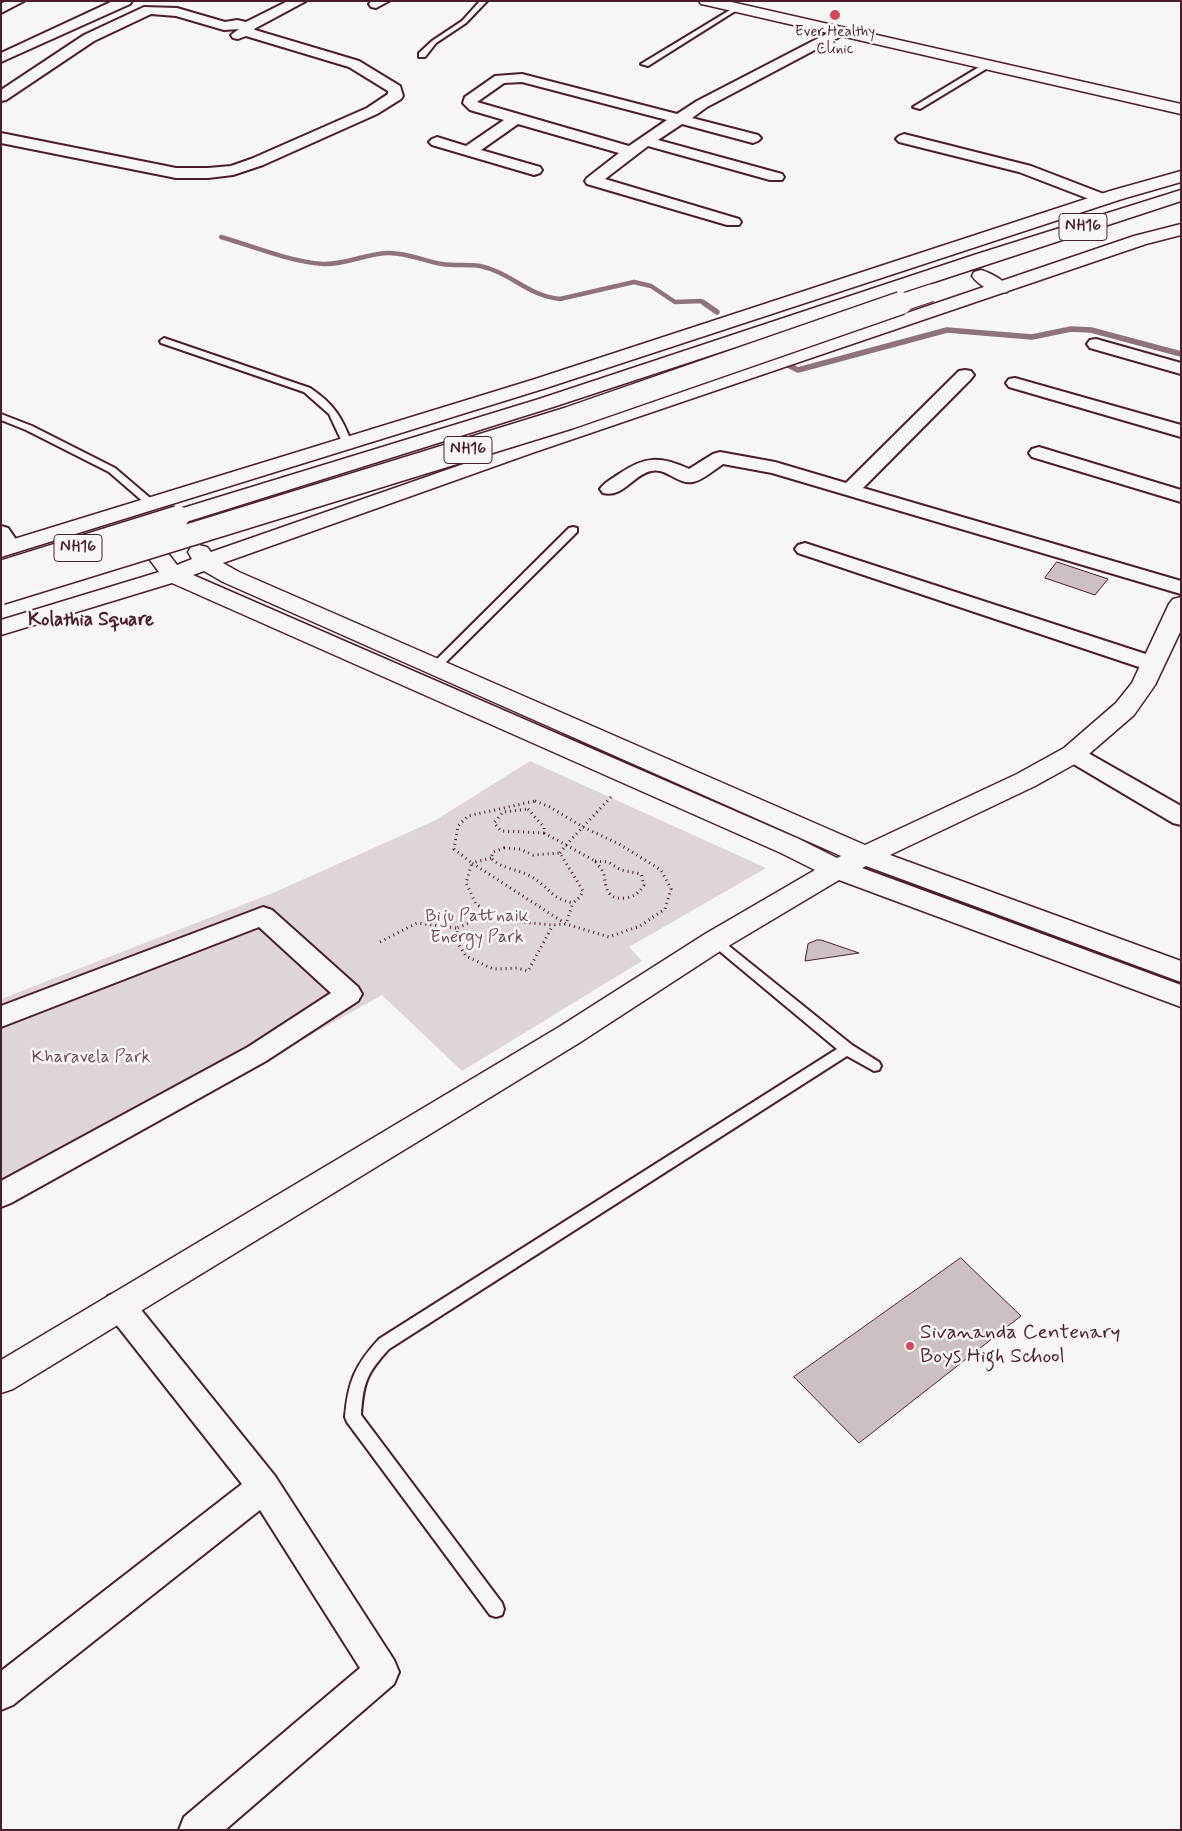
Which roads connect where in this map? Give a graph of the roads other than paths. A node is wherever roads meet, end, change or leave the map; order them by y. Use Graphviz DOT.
graph roads {
  1 [pos="18,1"];
  2 [pos="125,1"];
  3 [pos="299,1"];
  4 [pos="484,1"];
  5 [pos="706,1"];
  6 [pos="741,5"];
  7 [pos="278,6"];
  8 [pos="1,9"];
  9 [pos="239,27"];
  10 [pos="838,32"];
  11 [pos="422,55"];
  12 [pos="1,58"];
  13 [pos="645,64"];
  14 [pos="987,66"];
  15 [pos="1181,97"];
  16 [pos="1,98"];
  17 [pos="917,107"];
  18 [pos="1181,109"];
  19 [pos="516,118"];
  20 [pos="681,118"];
  21 [pos="1,138"];
  22 [pos="753,138"];
  23 [pos="904,139"];
  24 [pos="646,141"];
  25 [pos="437,142"];
  26 [pos="631,151"];
  27 [pos="467,152"];
  28 [pos="534,170"];
  29 [pos="1181,176"];
  30 [pos="776,177"];
  31 [pos="1181,195"];
  32 [pos="1103,199"];
  33 [pos="1181,210"];
  34 [pos="733,222"];
  35 [pos="1181,229"];
  36 [pos="965,246"];
  37 [pos="984,258"];
  38 [pos="981,276"];
  39 [pos="923,287"];
  40 [pos="1000,288"];
  41 [pos="164,341"];
  42 [pos="1096,344"];
  43 [pos="1181,369"];
  44 [pos="965,375"];
  45 [pos="1015,383"];
  46 [pos="1,417"];
  47 [pos="1181,431"];
  48 [pos="346,444"];
  49 [pos="1040,453"];
  50 [pos="610,489"];
  51 [pos="850,490"];
  52 [pos="1181,496"];
  53 [pos="158,501"];
  54 [pos="123,512"];
  55 [pos="573,530"];
  56 [pos="5,543"];
  57 [pos="805,549"];
  58 [pos="205,562"];
  59 [pos="1,572"];
  60 [pos="173,575"];
  61 [pos="1181,588"];
  62 [pos="1,593"];
  63 [pos="1181,604"];
  64 [pos="1,628"];
  65 [pos="1153,664"];
  66 [pos="435,666"];
  67 [pos="1073,754"];
  68 [pos="1181,817"];
  69 [pos="866,856"];
  70 [pos="837,869"];
  71 [pos="716,941"];
  72 [pos="1181,972"];
  73 [pos="1181,996"];
  74 [pos="1,1017"];
  75 [pos="847,1049"];
  76 [pos="874,1066"];
  77 [pos="1,1195"];
  78 [pos="119,1305"];
  79 [pos="1,1378"];
  80 [pos="264,1487"];
  81 [pos="496,1609"];
  82 [pos="1,1693"];
  83 [pos="197,1830"];
  1 -- 8 [label="street"];
  2 -- 12 [label="street"];
  3 -- 7 [label="street"];
  4 -- 11 [label="lane"];
  5 -- 6 [label="main road"];
  6 -- 10 [label="main road"];
  6 -- 13 [label="lane"];
  6 -- 15 [label="main road"];
  7 -- 9 [label="street"];
  9 -- 16 [label="street"];
  9 -- 21 [label="street"];
  10 -- 14 [label="main road"];
  10 -- 20 [label="street"];
  14 -- 17 [label="lane"];
  14 -- 18 [label="main road"];
  19 -- 20 [label="street"];
  19 -- 26 [label="street"];
  19 -- 27 [label="street"];
  20 -- 22 [label="street"];
  20 -- 24 [label="street"];
  23 -- 32 [label="street"];
  24 -- 26 [label="street"];
  24 -- 30 [label="street"];
  25 -- 27 [label="street"];
  26 -- 34 [label="street"];
  27 -- 28 [label="street"];
  29 -- 32 [label="main road"];
  31 -- 37 [label="main road, NH16"];
  32 -- 36 [label="main road"];
  33 -- 38 [label="main road, NH16"];
  35 -- 40 [label="main road"];
  36 -- 37 [label="main road"];
  36 -- 48 [label="main road"];
  37 -- 39 [label="main road, NH16"];
  38 -- 39 [label="main road, NH16"];
  38 -- 40 [label="main road"];
  39 -- 59 [label="main road, NH16, bridge"];
  39 -- 62 [label="main road, NH16, bridge"];
  40 -- 58 [label="main road"];
  41 -- 48 [label="lane"];
  42 -- 43 [label="street"];
  44 -- 51 [label="street"];
  45 -- 47 [label="street"];
  46 -- 53 [label="lane"];
  48 -- 53 [label="main road"];
  49 -- 52 [label="street"];
  50 -- 51 [label="street"];
  51 -- 61 [label="street"];
  53 -- 54 [label="main road"];
  53 -- 58 [label="main road"];
  54 -- 56 [label="main road"];
  54 -- 60 [label="main road"];
  55 -- 66 [label="lane"];
  57 -- 65 [label="street"];
  58 -- 60 [label="main road"];
  58 -- 66 [label="main road"];
  60 -- 64 [label="main road"];
  60 -- 70 [label="main road"];
  63 -- 65 [label="main road"];
  65 -- 67 [label="main road"];
  66 -- 69 [label="main road"];
  67 -- 68 [label="street"];
  67 -- 69 [label="main road"];
  69 -- 70 [label="main road"];
  69 -- 72 [label="main road"];
  70 -- 71 [label="main road"];
  70 -- 73 [label="main road"];
  71 -- 75 [label="lane"];
  71 -- 78 [label="main road"];
  74 -- 77 [label="street"];
  75 -- 76 [label="lane"];
  75 -- 81 [label="lane"];
  78 -- 79 [label="main road"];
  78 -- 80 [label="street"];
  80 -- 82 [label="street"];
  80 -- 83 [label="street"];
}
